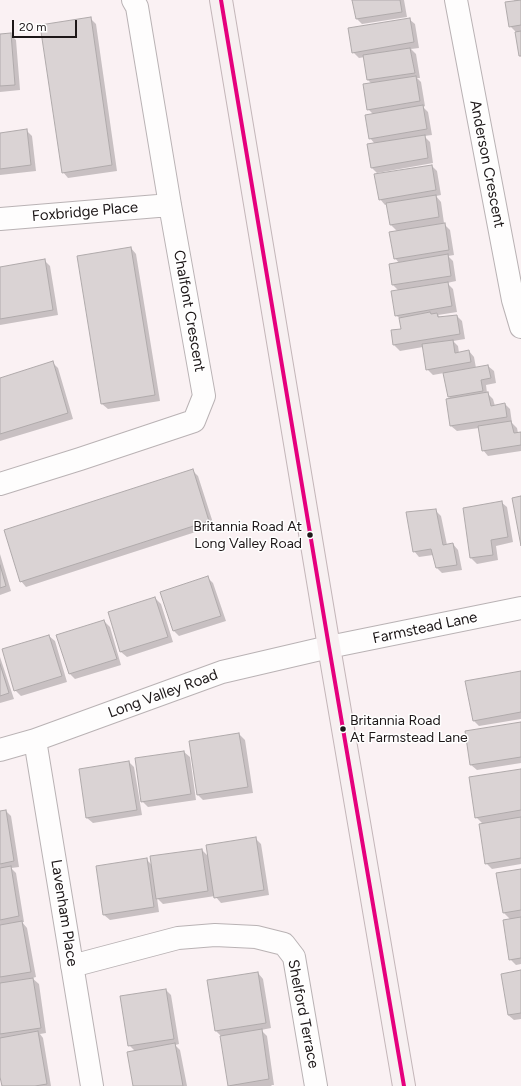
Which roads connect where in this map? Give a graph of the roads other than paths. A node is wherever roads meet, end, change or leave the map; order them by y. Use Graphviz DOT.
graph roads {
  1 [pos="133,0"];
  2 [pos="222,0"];
  3 [pos="456,0"];
  4 [pos="170,205"];
  5 [pos="0,219"];
  6 [pos="521,327"];
  7 [pos="0,484"];
  8 [pos="521,608"];
  9 [pos="329,648"];
  10 [pos="35,740"];
  11 [pos="0,750"];
  12 [pos="72,966"];
  13 [pos="92,1086"];
  14 [pos="316,1086"];
  15 [pos="404,1086"];
  1 -- 4 [label="street, Chalfont Crescent"];
  2 -- 9 [label="main road"];
  3 -- 6 [label="street, Anderson Crescent"];
  4 -- 5 [label="street, Foxbridge Place"];
  4 -- 7 [label="street, Chalfont Crescent"];
  8 -- 9 [label="street, Farmstead Lane"];
  9 -- 10 [label="street, Long Valley Road"];
  9 -- 15 [label="main road"];
  10 -- 11 [label="street, Long Valley Road"];
  10 -- 12 [label="street, Lavenham Place"];
  12 -- 13 [label="street, Lavenham Place"];
  12 -- 14 [label="street, Shelford Terrace"];
}
